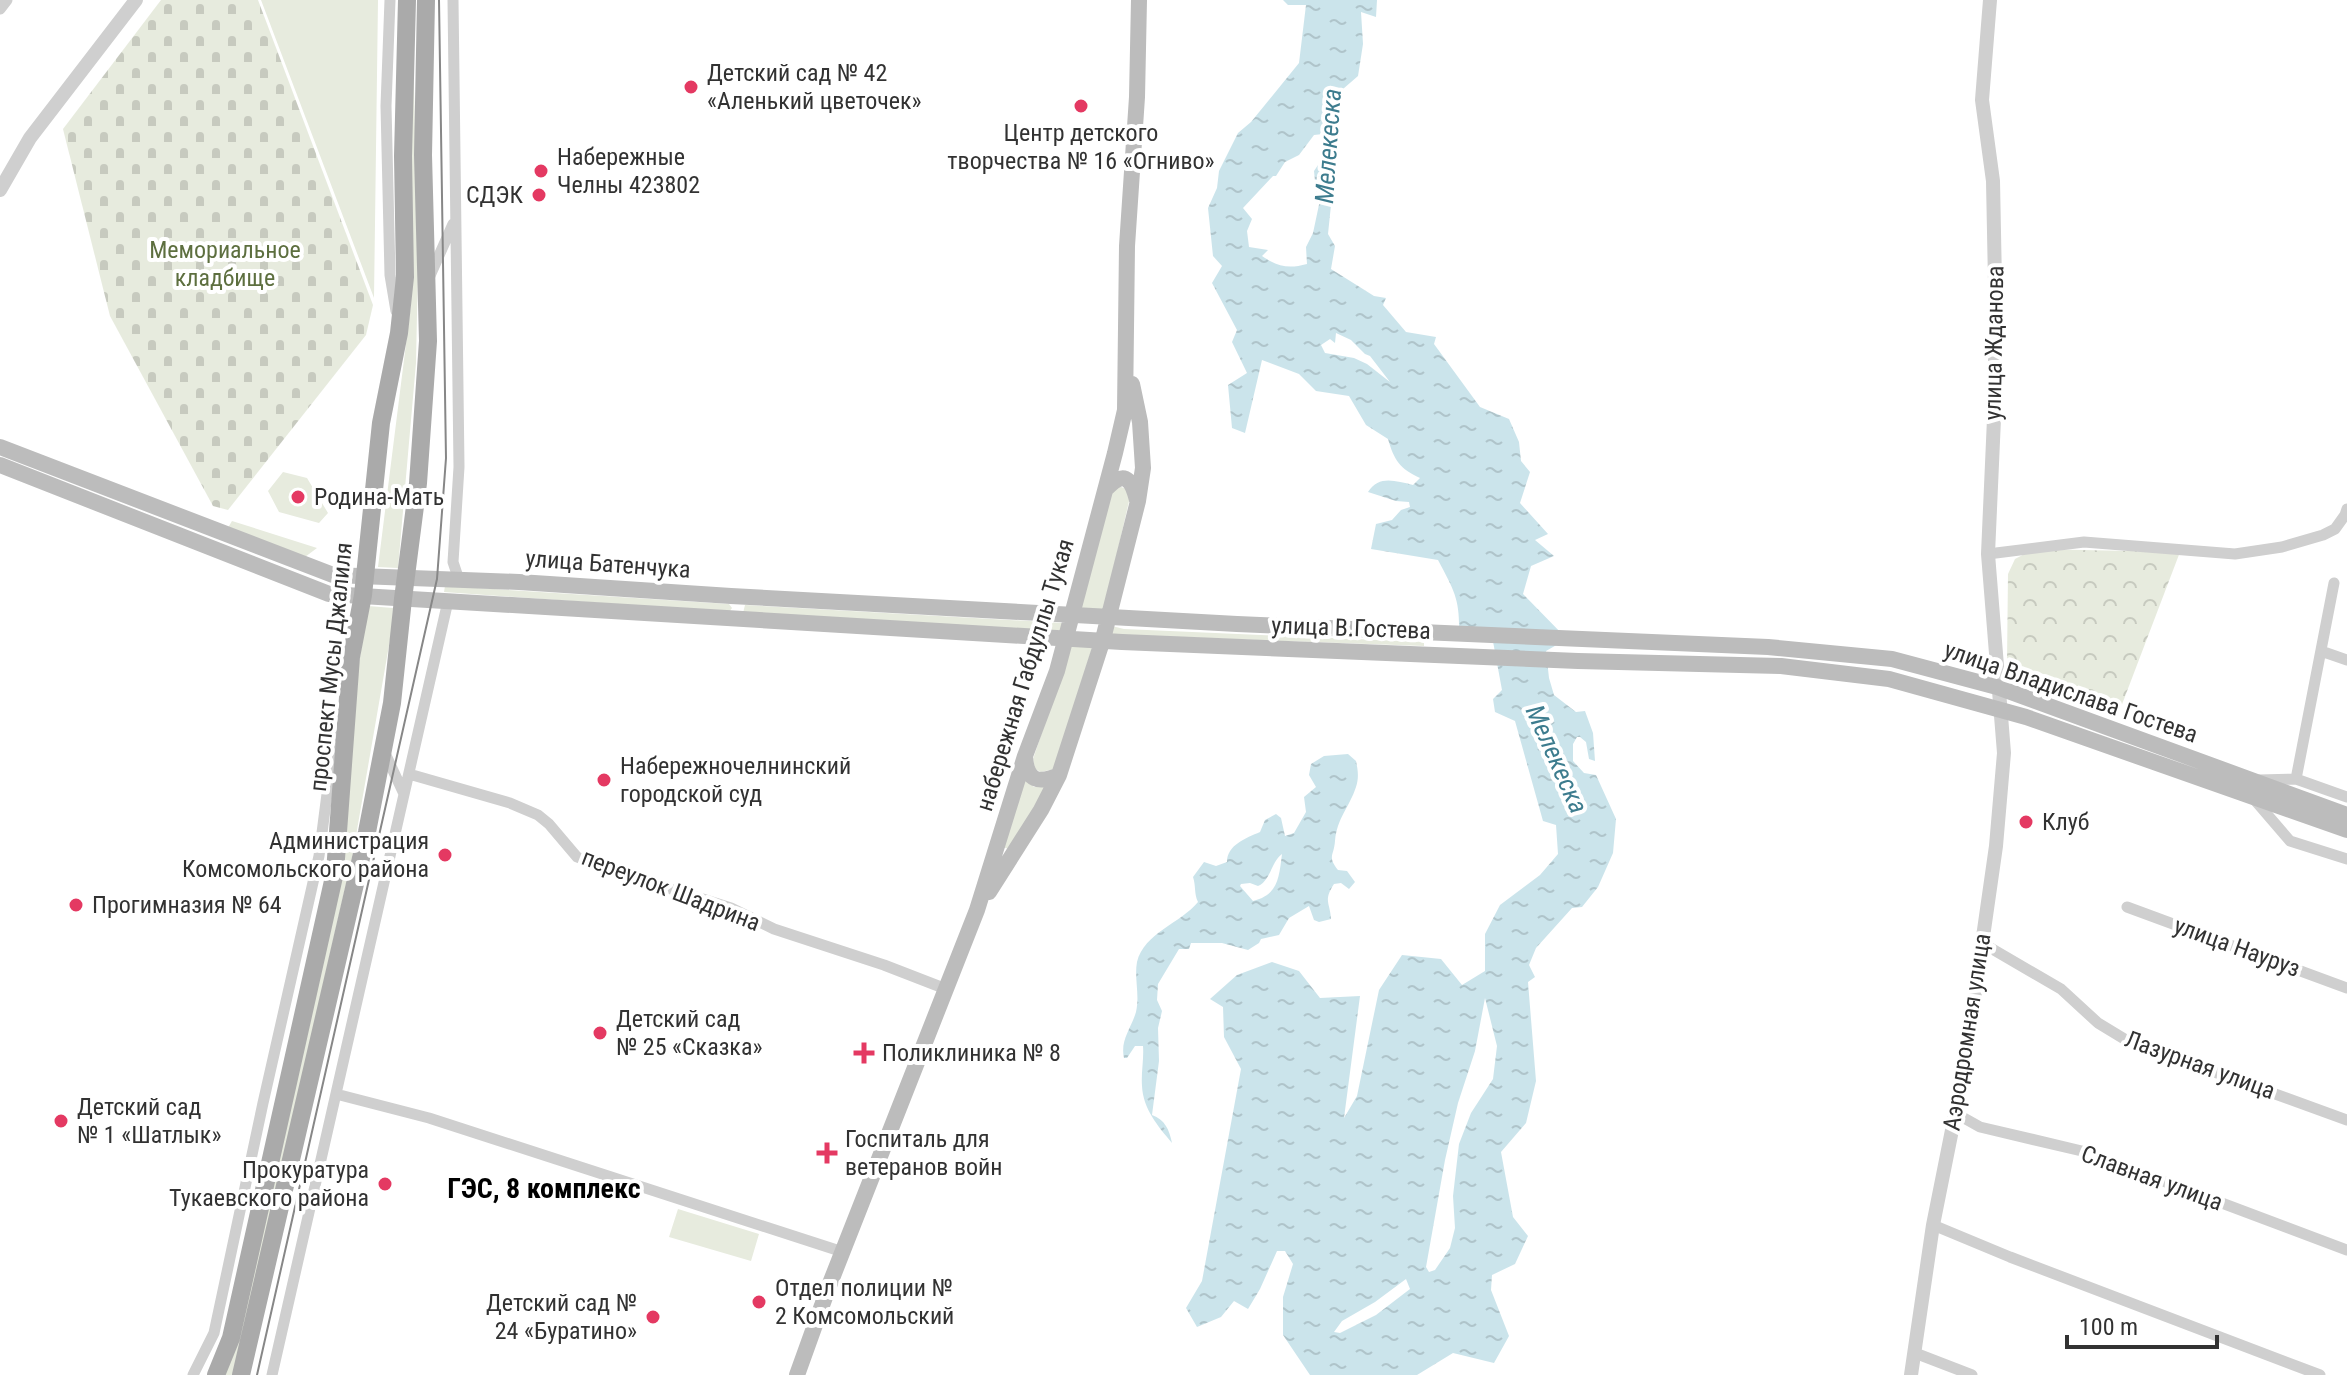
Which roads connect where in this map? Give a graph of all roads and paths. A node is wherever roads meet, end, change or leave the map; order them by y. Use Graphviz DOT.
graph roads {
  1 [pos="7,0"];
  2 [pos="136,0"];
  3 [pos="390,0"];
  4 [pos="407,0"];
  5 [pos="426,0"];
  6 [pos="453,0"];
  7 [pos="1139,0"];
  8 [pos="1990,0"];
  9 [pos="0,9"];
  10 [pos="0,190"];
  11 [pos="456,215"];
  12 [pos="426,286"];
  13 [pos="399,333"];
  14 [pos="1126,359"];
  15 [pos="0,447"];
  16 [pos="0,465"];
  17 [pos="1105,490"];
  18 [pos="1138,501"];
  19 [pos="2347,509"];
  20 [pos="147,514"];
  21 [pos="1988,554"];
  22 [pos="406,578"];
  23 [pos="459,580"];
  24 [pos="2334,583"];
  25 [pos="365,586"];
  26 [pos="731,596"];
  27 [pos="403,599"];
  28 [pos="448,601"];
  29 [pos="1073,615"];
  30 [pos="1108,616"];
  31 [pos="727,618"];
  32 [pos="1237,624"];
  33 [pos="1067,638"];
  34 [pos="1103,639"];
  35 [pos="1579,639"];
  36 [pos="1122,642"];
  37 [pos="2321,651"];
  38 [pos="2347,660"];
  39 [pos="1578,661"];
  40 [pos="1997,687"];
  41 [pos="2000,709"];
  42 [pos="345,717"];
  43 [pos="383,749"];
  44 [pos="1025,756"];
  45 [pos="409,774"];
  46 [pos="1059,775"];
  47 [pos="2296,779"];
  48 [pos="2251,787"];
  49 [pos="404,794"];
  50 [pos="2347,797"];
  51 [pos="2347,815"];
  52 [pos="2347,830"];
  53 [pos="2347,859"];
  54 [pos="2127,907"];
  55 [pos="977,910"];
  56 [pos="1982,943"];
  57 [pos="2347,988"];
  58 [pos="946,989"];
  59 [pos="336,1094"];
  60 [pos="1955,1113"];
  61 [pos="2347,1120"];
  62 [pos="1933,1225"];
  63 [pos="2347,1250"];
  64 [pos="843,1252"];
  65 [pos="1915,1353"];
  66 [pos="193,1375"];
  67 [pos="216,1375"];
  68 [pos="241,1375"];
  69 [pos="272,1375"];
  70 [pos="797,1375"];
  71 [pos="1911,1375"];
  72 [pos="1972,1375"];
  73 [pos="2320,1375"];
  1 -- 9 [label="street"];
  2 -- 10 [label="street"];
  3 -- 13 [label="street"];
  4 -- 13 [label="main road, проспект Мусы Джалиля"];
  5 -- 12 [label="main road"];
  6 -- 11 [label="street"];
  7 -- 14 [label="main road, набережная Габдуллы Тукая"];
  8 -- 21 [label="street, улица Жданова"];
  11 -- 12 [label="street"];
  11 -- 23 [label="street"];
  12 -- 22 [label="main road"];
  13 -- 25 [label="main road, проспект Мусы Джалиля"];
  14 -- 17 [label="main road, набережная Габдуллы Тукая"];
  14 -- 18 [label="main road, набережная Габдуллы Тукая"];
  15 -- 20 [label="main road, улица Батенчука"];
  16 -- 20 [label="main road, улица Батенчука"];
  17 -- 18 [label="main road"];
  17 -- 29 [label="main road, набережная Габдуллы Тукая"];
  18 -- 30 [label="main road, набережная Габдуллы Тукая"];
  19 -- 21 [label="street"];
  20 -- 25 [label="main road, улица Батенчука"];
  21 -- 40 [label="street, улица Жданова"];
  22 -- 23 [label="main road, улица Батенчука"];
  22 -- 25 [label="main road, улица Батенчука"];
  22 -- 27 [label="main road"];
  23 -- 26 [label="main road, улица Батенчука"];
  24 -- 37 [label="street"];
  25 -- 27 [label="main road, улица Батенчука"];
  25 -- 42 [label="main road, проспект Мусы Джалиля"];
  26 -- 29 [label="main road, улица Батенчука"];
  26 -- 31 [label="main road"];
  27 -- 28 [label="main road, улица Батенчука"];
  27 -- 43 [label="main road"];
  28 -- 31 [label="main road, улица Батенчука"];
  28 -- 45 [label="street"];
  29 -- 30 [label="main road, улица Батенчука"];
  29 -- 33 [label="main road, набережная Габдуллы Тукая"];
  30 -- 32 [label="main road, улица Батенчука"];
  30 -- 34 [label="main road, набережная Габдуллы Тукая"];
  31 -- 33 [label="main road, улица Батенчука"];
  32 -- 35 [label="main road, улица В.Гостева"];
  33 -- 34 [label="main road, улица Батенчука"];
  33 -- 44 [label="main road, набережная Габдуллы Тукая"];
  34 -- 36 [label="main road, улица Батенчука"];
  34 -- 46 [label="main road, набережная Габдуллы Тукая"];
  35 -- 40 [label="main road, улица Владислава Гостева"];
  36 -- 39 [label="main road, улица В.Гостева"];
  37 -- 38 [label="street"];
  37 -- 47 [label="street"];
  39 -- 41 [label="main road, улица Владислава Гостева"];
  40 -- 41 [label="street, Аэродромная улица"];
  40 -- 48 [label="main road, улица Владислава Гостева"];
  41 -- 48 [label="main road, улица Владислава Гостева"];
  41 -- 56 [label="street, Аэродромная улица"];
  42 -- 66 [label="street"];
  42 -- 67 [label="main road, проспект Мусы Джалиля"];
  43 -- 49 [label="street"];
  43 -- 68 [label="main road"];
  44 -- 46 [label="main road"];
  44 -- 55 [label="main road, набережная Габдуллы Тукая"];
  45 -- 49 [label="street"];
  45 -- 58 [label="street, переулок Шадрина"];
  46 -- 55 [label="main road, набережная Габдуллы Тукая"];
  47 -- 48 [label="street"];
  47 -- 50 [label="street"];
  48 -- 51 [label="main road, улица Владислава Гостева"];
  48 -- 52 [label="main road, улица Владислава Гостева"];
  48 -- 53 [label="street"];
  49 -- 59 [label="street"];
  54 -- 57 [label="street, улица Науруз"];
  55 -- 58 [label="main road, набережная Габдуллы Тукая"];
  56 -- 60 [label="street, Аэродромная улица"];
  56 -- 61 [label="street, Лазурная улица"];
  58 -- 64 [label="main road, набережная Габдуллы Тукая"];
  59 -- 64 [label="street"];
  59 -- 69 [label="street"];
  60 -- 62 [label="street, Аэродромная улица"];
  60 -- 63 [label="street, Славная улица"];
  62 -- 65 [label="street, Аэродромная улица"];
  62 -- 73 [label="street"];
  64 -- 70 [label="main road, набережная Габдуллы Тукая"];
  65 -- 71 [label="street, Аэродромная улица"];
  65 -- 72 [label="street"];
}
